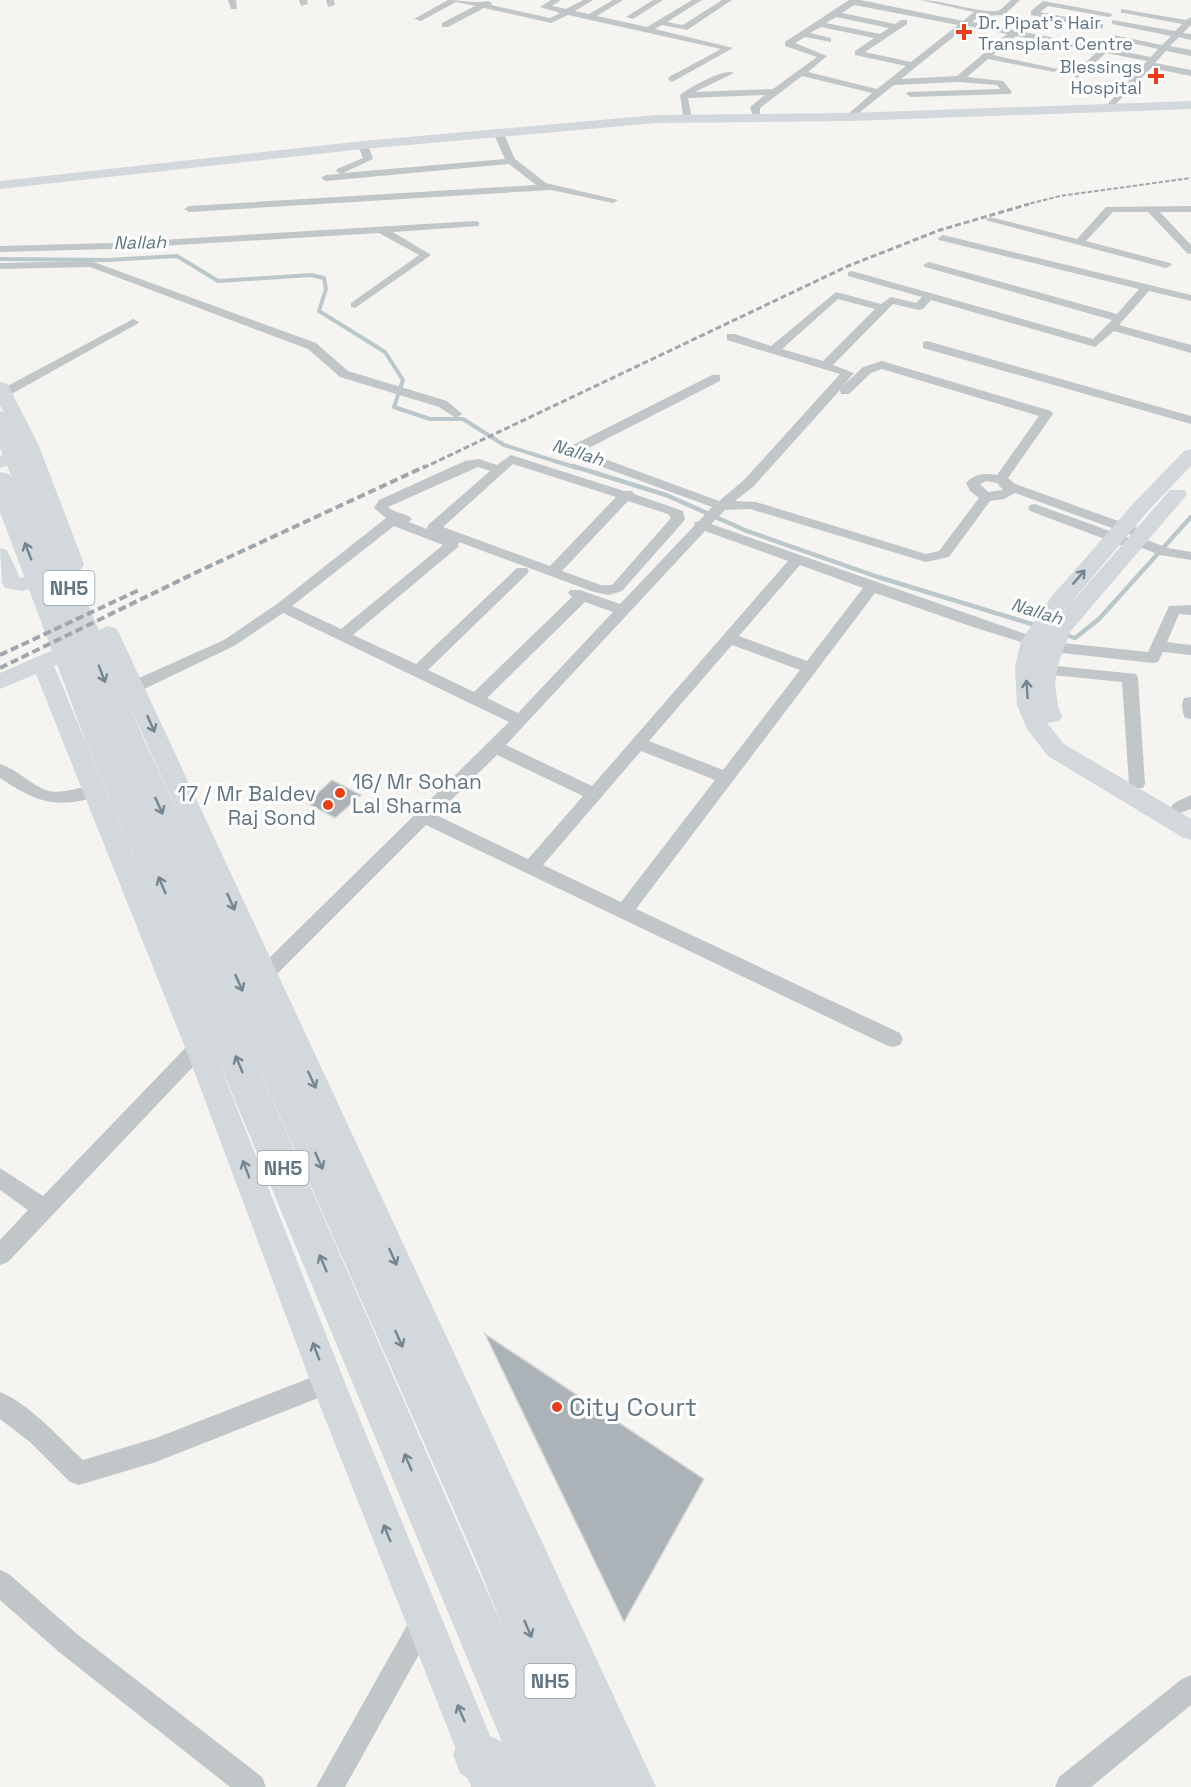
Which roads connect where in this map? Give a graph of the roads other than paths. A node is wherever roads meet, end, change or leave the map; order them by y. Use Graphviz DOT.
graph roads {
  1 [pos="456,0"];
  2 [pos="495,0"];
  3 [pos="557,0"];
  4 [pos="589,0"];
  5 [pos="619,0"];
  6 [pos="659,0"];
  7 [pos="698,0"];
  8 [pos="728,0"];
  9 [pos="924,0"];
  10 [pos="854,1"];
  11 [pos="1017,2"];
  12 [pos="955,3"];
  13 [pos="535,4"];
  14 [pos="483,6"];
  15 [pos="544,7"];
  16 [pos="601,10"];
  17 [pos="1181,10"];
  18 [pos="1124,11"];
  19 [pos="567,12"];
  20 [pos="985,12"];
  21 [pos="1191,12"];
  22 [pos="468,14"];
  23 [pos="835,14"];
  24 [pos="479,16"];
  25 [pos="628,16"];
  26 [pos="590,17"];
  27 [pos="418,19"];
  28 [pos="614,22"];
  29 [pos="1190,22"];
  30 [pos="660,23"];
  31 [pos="820,24"];
  32 [pos="445,25"];
  33 [pos="965,25"];
  34 [pos="1100,26"];
  35 [pos="648,30"];
  36 [pos="1014,33"];
  37 [pos="803,34"];
  38 [pos="1176,34"];
  39 [pos="881,37"];
  40 [pos="1191,37"];
  41 [pos="1113,38"];
  42 [pos="828,40"];
  43 [pos="1166,48"];
  44 [pos="1104,50"];
  45 [pos="1191,53"];
  46 [pos="985,56"];
  47 [pos="1008,60"];
  48 [pos="1152,62"];
  49 [pos="912,65"];
  50 [pos="1000,67"];
  51 [pos="1054,69"];
  52 [pos="802,73"];
  53 [pos="1191,73"];
  54 [pos="991,74"];
  55 [pos="1077,75"];
  56 [pos="731,76"];
  57 [pos="959,79"];
  58 [pos="672,80"];
  59 [pos="983,81"];
  60 [pos="891,82"];
  61 [pos="743,83"];
  62 [pos="776,91"];
  63 [pos="879,92"];
  64 [pos="910,94"];
  65 [pos="686,95"];
  66 [pos="1191,107"];
  67 [pos="1108,109"];
  68 [pos="757,117"];
  69 [pos="850,117"];
  70 [pos="687,119"];
  71 [pos="498,132"];
  72 [pos="363,145"];
  73 [pos="511,161"];
  74 [pos="326,178"];
  75 [pos="0,185"];
  76 [pos="549,187"];
  77 [pos="613,200"];
  78 [pos="326,201"];
  79 [pos="189,209"];
  80 [pos="1151,209"];
  81 [pos="1191,209"];
  82 [pos="990,220"];
  83 [pos="475,224"];
  84 [pos="382,230"];
  85 [pos="943,238"];
  86 [pos="1078,243"];
  87 [pos="1189,248"];
  88 [pos="0,249"];
  89 [pos="929,265"];
  90 [pos="1166,265"];
  91 [pos="0,266"];
  92 [pos="852,274"];
  93 [pos="1148,287"];
  94 [pos="928,297"];
  95 [pos="1191,298"];
  96 [pos="355,305"];
  97 [pos="883,308"];
  98 [pos="133,322"];
  99 [pos="1115,322"];
  100 [pos="731,337"];
  101 [pos="927,345"];
  102 [pos="1191,349"];
  103 [pos="773,350"];
  104 [pos="825,366"];
  105 [pos="716,378"];
  106 [pos="1,391"];
  107 [pos="843,393"];
  108 [pos="456,414"];
  109 [pos="0,418"];
  110 [pos="1191,420"];
  111 [pos="30,446"];
  112 [pos="1191,455"];
  113 [pos="0,462"];
  114 [pos="497,470"];
  115 [pos="1191,478"];
  116 [pos="0,479"];
  117 [pos="1004,488"];
  118 [pos="627,494"];
  119 [pos="987,496"];
  120 [pos="721,506"];
  121 [pos="700,525"];
  122 [pos="433,528"];
  123 [pos="1131,538"];
  124 [pos="453,544"];
  125 [pos="0,555"];
  126 [pos="645,556"];
  127 [pos="1191,556"];
  128 [pos="796,561"];
  129 [pos="664,564"];
  130 [pos="522,571"];
  131 [pos="553,572"];
  132 [pos="873,587"];
  133 [pos="582,596"];
  134 [pos="282,607"];
  135 [pos="621,610"];
  136 [pos="1191,610"];
  137 [pos="1047,635"];
  138 [pos="342,636"];
  139 [pos="729,638"];
  140 [pos="1158,646"];
  141 [pos="1191,650"];
  142 [pos="42,662"];
  143 [pos="811,668"];
  144 [pos="1047,670"];
  145 [pos="417,672"];
  146 [pos="0,682"];
  147 [pos="134,687"];
  148 [pos="476,700"];
  149 [pos="521,721"];
  150 [pos="638,743"];
  151 [pos="495,747"];
  152 [pos="0,770"];
  153 [pos="726,778"];
  154 [pos="1137,784"];
  155 [pos="94,792"];
  156 [pos="594,794"];
  157 [pos="1187,807"];
  158 [pos="424,817"];
  159 [pos="1191,831"];
  160 [pos="531,867"];
  161 [pos="624,911"];
  162 [pos="264,975"];
  163 [pos="893,1039"];
  164 [pos="199,1047"];
  165 [pos="0,1178"];
  166 [pos="44,1209"];
  167 [pos="0,1255"];
  168 [pos="328,1383"];
  169 [pos="0,1404"];
  170 [pos="0,1583"];
  171 [pos="485,1584"];
  172 [pos="423,1622"];
  173 [pos="1191,1688"];
  174 [pos="485,1771"];
  175 [pos="252,1787"];
  176 [pos="330,1787"];
  177 [pos="525,1787"];
  178 [pos="547,1787"];
  179 [pos="595,1787"];
  180 [pos="636,1787"];
  181 [pos="1069,1787"];
  1 -- 14 [label="street"];
  1 -- 27 [label="street"];
  2 -- 14 [label="street"];
  3 -- 15 [label="street"];
  4 -- 19 [label="street"];
  5 -- 16 [label="street"];
  6 -- 25 [label="street"];
  7 -- 30 [label="street"];
  8 -- 30 [label="street"];
  9 -- 12 [label="street"];
  10 -- 23 [label="street"];
  10 -- 33 [label="street"];
  11 -- 20 [label="street"];
  12 -- 20 [label="street"];
  13 -- 15 [label="street"];
  14 -- 19 [label="street"];
  14 -- 22 [label="street"];
  15 -- 19 [label="street"];
  16 -- 25 [label="street"];
  16 -- 26 [label="street"];
  17 -- 21 [label="street"];
  18 -- 29 [label="street"];
  19 -- 26 [label="street"];
  20 -- 33 [label="street"];
  22 -- 24 [label="street"];
  22 -- 32 [label="street"];
  23 -- 31 [label="street"];
  23 -- 39 [label="street"];
  25 -- 28 [label="street"];
  25 -- 30 [label="street"];
  26 -- 28 [label="street"];
  28 -- 35 [label="street"];
  29 -- 38 [label="street"];
  30 -- 35 [label="street"];
  31 -- 37 [label="street"];
  31 -- 39 [label="street"];
  33 -- 36 [label="street"];
  33 -- 49 [label="street"];
  34 -- 38 [label="street"];
  35 -- 58 [label="street"];
  36 -- 44 [label="street"];
  36 -- 46 [label="street"];
  37 -- 42 [label="street"];
  37 -- 52 [label="street"];
  38 -- 40 [label="street"];
  38 -- 43 [label="street"];
  39 -- 49 [label="street"];
  41 -- 43 [label="street"];
  43 -- 45 [label="street"];
  43 -- 48 [label="street"];
  44 -- 48 [label="street"];
  44 -- 55 [label="street"];
  46 -- 47 [label="street"];
  46 -- 57 [label="street"];
  47 -- 50 [label="street"];
  47 -- 51 [label="street"];
  48 -- 53 [label="street"];
  48 -- 67 [label="street"];
  49 -- 60 [label="street"];
  52 -- 62 [label="street"];
  52 -- 63 [label="street"];
  54 -- 59 [label="street"];
  56 -- 65 [label="street"];
  57 -- 59 [label="street"];
  57 -- 60 [label="street"];
  59 -- 64 [label="street"];
  60 -- 63 [label="street"];
  61 -- 62 [label="street"];
  62 -- 65 [label="street"];
  62 -- 68 [label="street"];
  63 -- 69 [label="street"];
  65 -- 70 [label="street"];
  66 -- 67 [label="street"];
  66 -- 69 [label="street"];
  67 -- 69 [label="street"];
  68 -- 69 [label="street"];
  68 -- 70 [label="street"];
  70 -- 71 [label="street"];
  71 -- 72 [label="street"];
  71 -- 73 [label="street"];
  72 -- 74 [label="street"];
  72 -- 75 [label="street"];
  73 -- 74 [label="street"];
  73 -- 76 [label="street"];
  74 -- 78 [label="street"];
  76 -- 77 [label="street"];
  76 -- 78 [label="street"];
  78 -- 79 [label="street"];
  80 -- 81 [label="street"];
  80 -- 86 [label="street"];
  80 -- 87 [label="street"];
  82 -- 86 [label="street"];
  83 -- 84 [label="street"];
  84 -- 88 [label="street"];
  84 -- 96 [label="street"];
  85 -- 93 [label="street"];
  86 -- 90 [label="street"];
  89 -- 99 [label="street"];
  91 -- 108 [label="street"];
  92 -- 94 [label="street"];
  93 -- 95 [label="street"];
  93 -- 99 [label="street"];
  94 -- 97 [label="street"];
  94 -- 99 [label="street"];
  97 -- 103 [label="street"];
  97 -- 104 [label="street"];
  98 -- 106 [label="street"];
  99 -- 102 [label="street"];
  100 -- 103 [label="street"];
  101 -- 110 [label="street"];
  103 -- 104 [label="street"];
  104 -- 120 [label="street"];
  105 -- 120 [label="street"];
  106 -- 111 [label="street"];
  107 -- 117 [label="street"];
  109 -- 171 [label="highway, NH5, one-way"];
  111 -- 113 [label="street"];
  111 -- 125 [label="street"];
  112 -- 123 [label="street"];
  114 -- 118 [label="street"];
  114 -- 122 [label="street"];
  114 -- 122 [label="street"];
  115 -- 123 [label="street"];
  171 -- 116 [label="highway, NH5, one-way"];
  117 -- 119 [label="street"];
  117 -- 119 [label="street"];
  117 -- 123 [label="street"];
  118 -- 126 [label="street"];
  118 -- 131 [label="street"];
  119 -- 120 [label="street"];
  120 -- 121 [label="street"];
  121 -- 128 [label="street"];
  121 -- 129 [label="street"];
  122 -- 131 [label="street"];
  123 -- 127 [label="street"];
  123 -- 137 [label="street"];
  124 -- 130 [label="street"];
  124 -- 134 [label="street"];
  124 -- 138 [label="street"];
  126 -- 129 [label="street"];
  126 -- 131 [label="street"];
  128 -- 132 [label="street"];
  128 -- 139 [label="street"];
  129 -- 135 [label="street"];
  130 -- 133 [label="street"];
  130 -- 145 [label="street"];
  132 -- 137 [label="street"];
  132 -- 143 [label="street"];
  133 -- 135 [label="street"];
  133 -- 148 [label="street"];
  134 -- 138 [label="street"];
  134 -- 147 [label="street"];
  135 -- 149 [label="street"];
  136 -- 140 [label="street"];
  137 -- 140 [label="street"];
  137 -- 144 [label="street"];
  159 -- 137 [label="street, one-way"];
  138 -- 145 [label="street"];
  139 -- 143 [label="street"];
  139 -- 150 [label="street"];
  140 -- 141 [label="street"];
  142 -- 146 [label="street"];
  142 -- 147 [label="street"];
  142 -- 155 [label="street"];
  143 -- 153 [label="street"];
  144 -- 154 [label="street"];
  144 -- 154 [label="street"];
  145 -- 148 [label="street"];
  147 -- 162 [label="street, one-way"];
  148 -- 149 [label="street"];
  149 -- 151 [label="street"];
  150 -- 153 [label="street"];
  150 -- 156 [label="street"];
  151 -- 156 [label="street"];
  151 -- 158 [label="street"];
  152 -- 155 [label="street"];
  153 -- 161 [label="street"];
  154 -- 157 [label="street"];
  155 -- 164 [label="street"];
  156 -- 160 [label="street"];
  158 -- 160 [label="street"];
  158 -- 162 [label="street"];
  160 -- 161 [label="street"];
  161 -- 163 [label="street"];
  162 -- 180 [label="street, one-way"];
  164 -- 166 [label="street"];
  168 -- 164 [label="street, one-way"];
  165 -- 166 [label="street"];
  166 -- 167 [label="street"];
  168 -- 169 [label="street"];
  172 -- 168 [label="street, one-way"];
  170 -- 175 [label="street"];
  171 -- 178 [label="highway, NH5"];
  171 -- 179 [label="highway, NH5, one-way"];
  174 -- 172 [label="street, one-way"];
  172 -- 176 [label="street"];
  173 -- 181 [label="street"];
  174 -- 177 [label="highway"];
}
